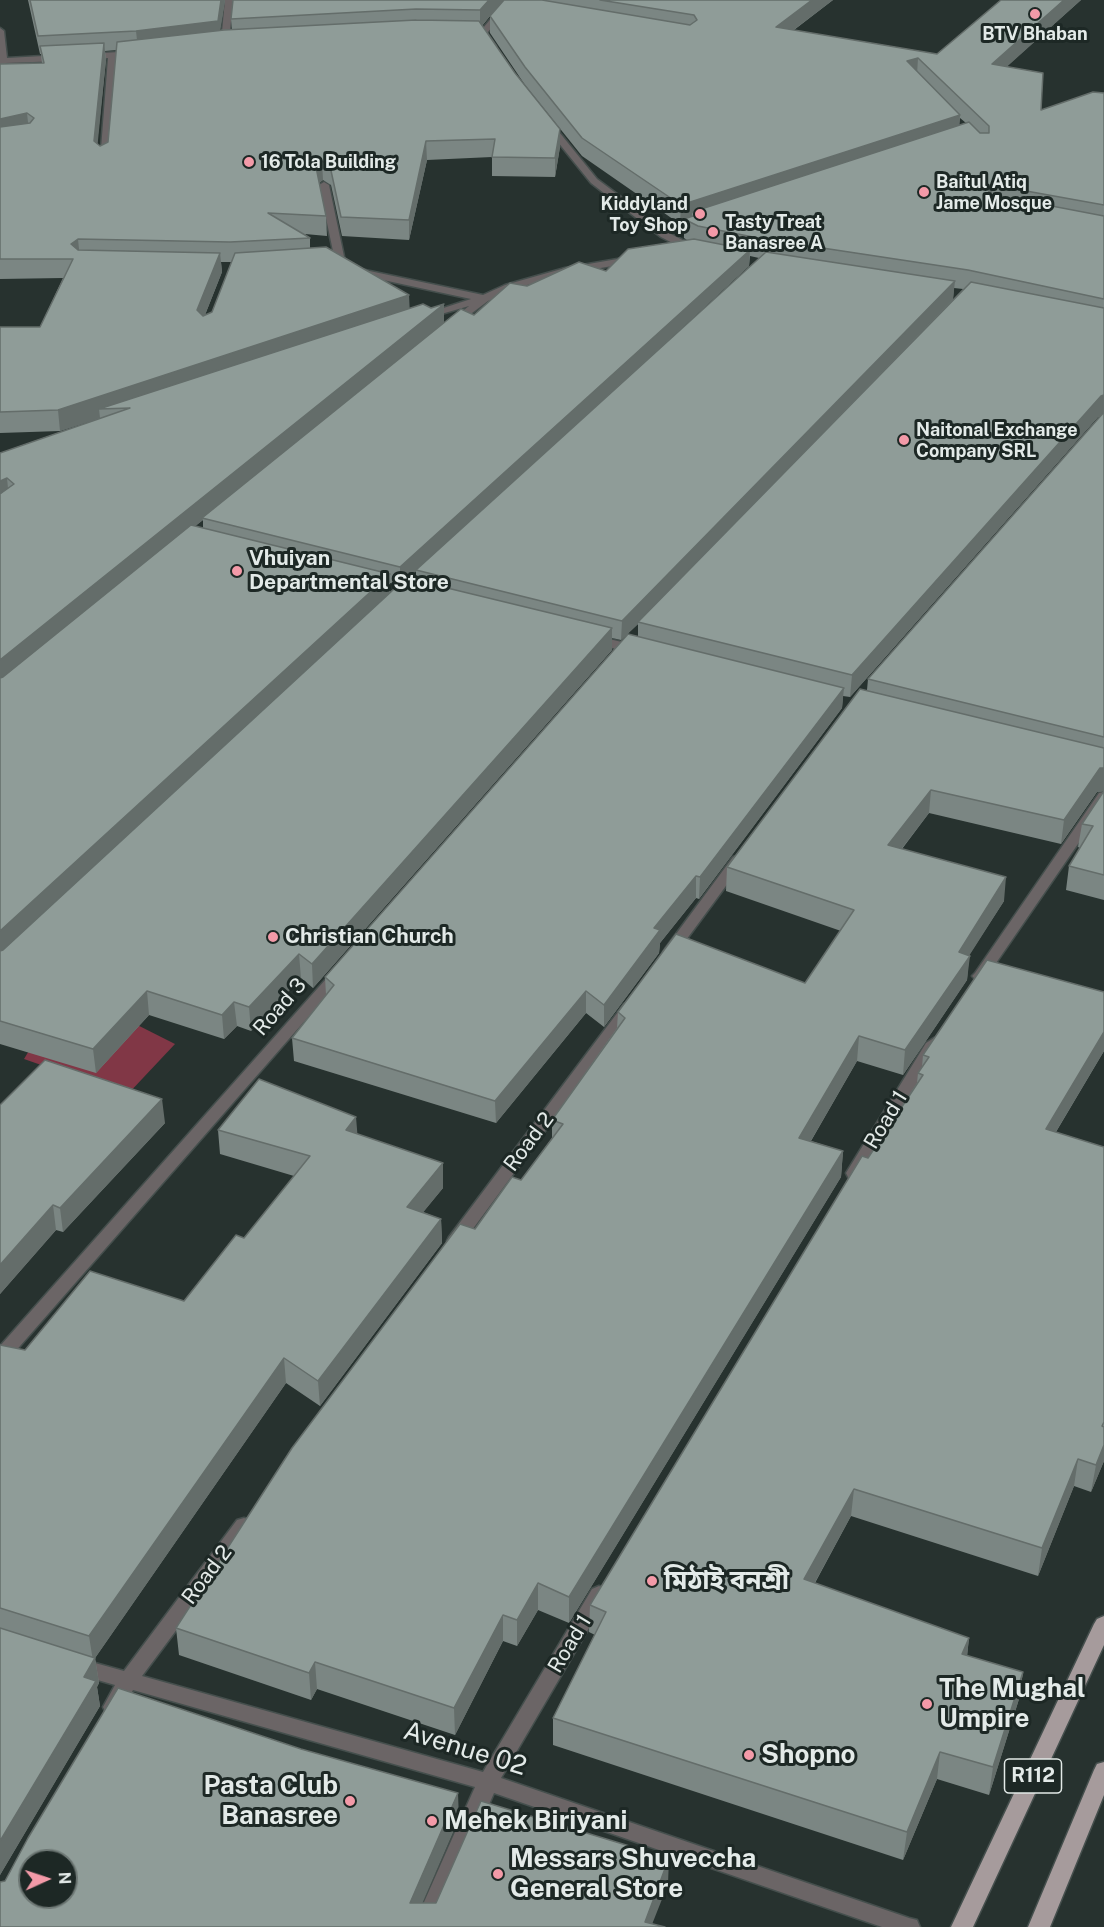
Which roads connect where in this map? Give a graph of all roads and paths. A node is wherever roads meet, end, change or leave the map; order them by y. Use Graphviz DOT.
graph roads {
  1 [pos="229,0"];
  2 [pos="517,4"];
  3 [pos="0,31"];
  4 [pos="472,33"];
  5 [pos="483,33"];
  6 [pos="225,42"];
  7 [pos="236,42"];
  8 [pos="214,44"];
  9 [pos="149,52"];
  10 [pos="496,52"];
  11 [pos="112,55"];
  12 [pos="2,63"];
  13 [pos="540,114"];
  14 [pos="103,160"];
  15 [pos="324,185"];
  16 [pos="676,232"];
  17 [pos="665,236"];
  18 [pos="671,253"];
  19 [pos="648,257"];
  20 [pos="338,261"];
  21 [pos="326,262"];
  22 [pos="484,299"];
  23 [pos="408,321"];
  24 [pos="442,334"];
  25 [pos="580,636"];
  26 [pos="648,652"];
  27 [pos="1104,796"];
  28 [pos="748,847"];
  29 [pos="348,962"];
  30 [pos="663,962"];
  31 [pos="971,990"];
  32 [pos="641,991"];
  33 [pos="945,1028"];
  34 [pos="844,1190"];
  35 [pos="448,1250"];
  36 [pos="0,1358"];
  37 [pos="256,1509"];
  38 [pos="610,1576"];
  39 [pos="1104,1624"];
  40 [pos="53,1658"];
  41 [pos="127,1682"];
  42 [pos="103,1723"];
  43 [pos="1104,1770"];
  44 [pos="488,1782"];
  45 [pos="424,1927"];
  46 [pos="909,1927"];
  47 [pos="962,1927"];
  48 [pos="1039,1927"];
  1 -- 6 [label="street"];
  2 -- 5 [label="street"];
  3 -- 12 [label="street"];
  4 -- 5 [label="street"];
  5 -- 10 [label="street"];
  6 -- 7 [label="street"];
  6 -- 8 [label="street"];
  9 -- 11 [label="street"];
  11 -- 12 [label="street"];
  11 -- 14 [label="street"];
  13 -- 17 [label="street"];
  15 -- 20 [label="street"];
  16 -- 17 [label="street"];
  17 -- 18 [label="street"];
  19 -- 22 [label="street"];
  20 -- 21 [label="street"];
  20 -- 22 [label="street"];
  22 -- 23 [label="street"];
  22 -- 24 [label="street"];
  25 -- 26 [label="street"];
  27 -- 31 [label="street"];
  28 -- 30 [label="street"];
  29 -- 36 [label="street, Road 3"];
  32 -- 35 [label="street, Road 2"];
  33 -- 34 [label="street, Road 1"];
  37 -- 41 [label="street, Road 2"];
  38 -- 44 [label="street, Road 1"];
  39 -- 47 [label="main road, R112"];
  40 -- 41 [label="street, Avenue 02"];
  41 -- 42 [label="street, Road 2"];
  41 -- 44 [label="street, Avenue 02"];
  43 -- 48 [label="main road, R112"];
  44 -- 45 [label="street, Road 1"];
  44 -- 46 [label="street, Avenue 02"];
}
